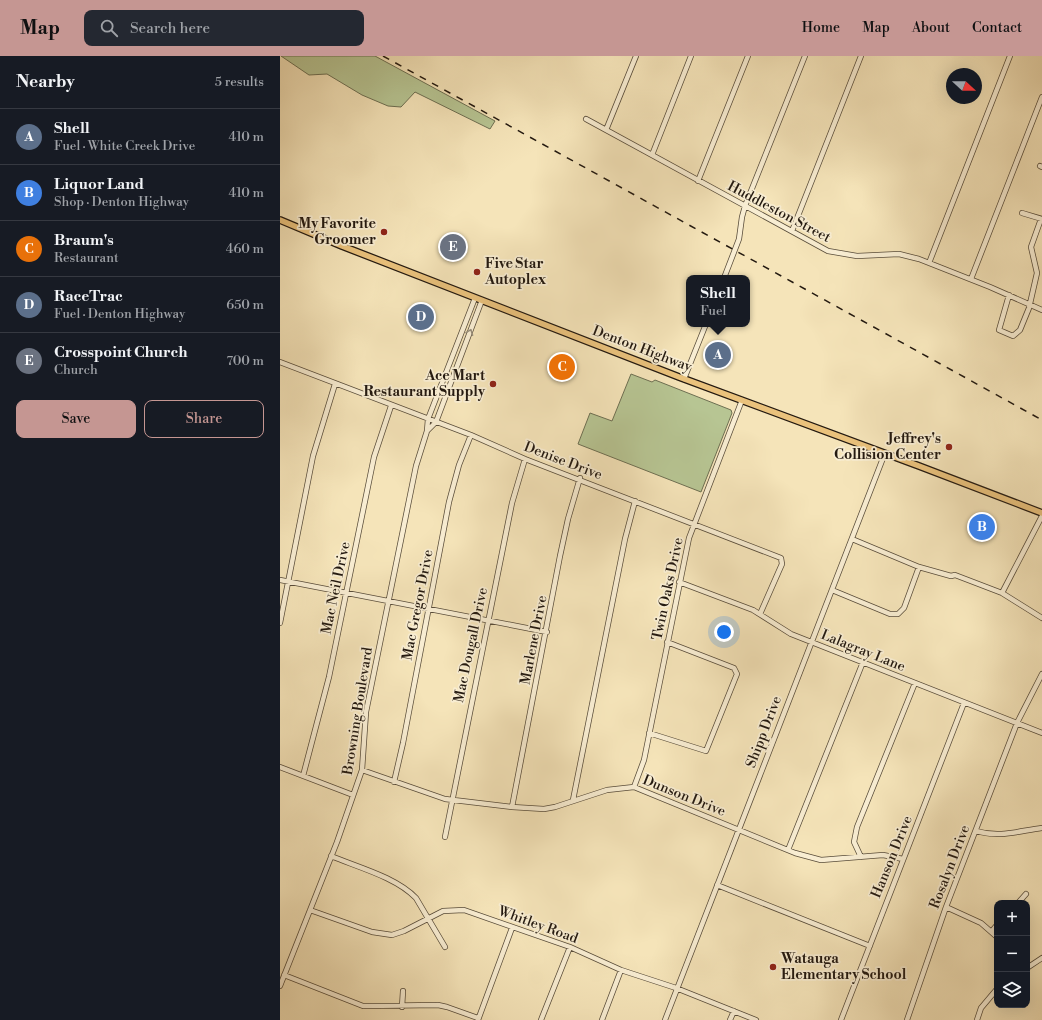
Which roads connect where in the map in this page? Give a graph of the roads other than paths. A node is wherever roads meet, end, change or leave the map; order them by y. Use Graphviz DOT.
graph roads {
  1 [pos="636,56"];
  2 [pos="691,56"];
  3 [pos="748,56"];
  4 [pos="805,56"];
  5 [pos="861,56"];
  6 [pos="1010,56"];
  7 [pos="1042,97"];
  8 [pos="586,119"];
  9 [pos="606,130"];
  10 [pos="652,155"];
  11 [pos="698,181"];
  12 [pos="745,206"];
  13 [pos="1022,213"];
  14 [pos="1042,219"];
  15 [pos="280,220"];
  16 [pos="792,231"];
  17 [pos="929,263"];
  18 [pos="725,275"];
  19 [pos="971,279"];
  20 [pos="1009,295"];
  21 [pos="475,298"];
  22 [pos="482,300"];
  23 [pos="1030,304"];
  24 [pos="1042,310"];
  25 [pos="705,327"];
  26 [pos="453,353"];
  27 [pos="461,356"];
  28 [pos="280,363"];
  29 [pos="684,379"];
  30 [pos="335,384"];
  31 [pos="742,400"];
  32 [pos="391,406"];
  33 [pos="428,419"];
  34 [pos="436,422"];
  35 [pos="427,431"];
  36 [pos="471,435"];
  37 [pos="885,453"];
  38 [pos="525,459"];
  39 [pos="580,478"];
  40 [pos="635,501"];
  41 [pos="1042,514"];
  42 [pos="694,524"];
  43 [pos="852,539"];
  44 [pos="919,567"];
  45 [pos="280,580"];
  46 [pos="288,582"];
  47 [pos="680,582"];
  48 [pos="832,590"];
  49 [pos="346,593"];
  50 [pos="1002,594"];
  51 [pos="388,601"];
  52 [pos="429,609"];
  53 [pos="760,614"];
  54 [pos="1042,618"];
  55 [pos="488,620"];
  56 [pos="280,623"];
  57 [pos="547,632"];
  58 [pos="667,642"];
  59 [pos="811,642"];
  60 [pos="863,662"];
  61 [pos="1042,674"];
  62 [pos="915,683"];
  63 [pos="964,703"];
  64 [pos="1017,723"];
  65 [pos="649,733"];
  66 [pos="1042,733"];
  67 [pos="280,767"];
  68 [pos="362,770"];
  69 [pos="303,776"];
  70 [pos="394,782"];
  71 [pos="634,787"];
  72 [pos="353,795"];
  73 [pos="574,800"];
  74 [pos="452,801"];
  75 [pos="512,807"];
  76 [pos="1042,828"];
  77 [pos="738,829"];
  78 [pos="976,831"];
  79 [pos="445,837"];
  80 [pos="788,850"];
  81 [pos="331,856"];
  82 [pos="861,857"];
  83 [pos="903,859"];
  84 [pos="717,885"];
  85 [pos="1026,894"];
  86 [pos="1021,900"];
  87 [pos="946,907"];
  88 [pos="310,910"];
  89 [pos="428,918"];
  90 [pos="512,928"];
  91 [pos="992,931"];
  92 [pos="996,936"];
  93 [pos="870,946"];
  94 [pos="445,947"];
  95 [pos="570,947"];
  96 [pos="1042,958"];
  97 [pos="1030,966"];
  98 [pos="621,970"];
  99 [pos="284,975"];
  100 [pos="280,986"];
  101 [pos="676,988"];
  102 [pos="403,991"];
  103 [pos="994,993"];
  104 [pos="402,1007"];
  105 [pos="734,1011"];
  106 [pos="478,1019"];
  107 [pos="541,1020"];
  108 [pos="602,1020"];
  109 [pos="665,1020"];
  110 [pos="730,1020"];
  111 [pos="756,1020"];
  112 [pos="841,1020"];
  113 [pos="907,1020"];
  114 [pos="977,1020"];
  1 -- 9 [label="street"];
  2 -- 10 [label="street"];
  3 -- 11 [label="street"];
  4 -- 12 [label="street"];
  5 -- 16 [label="street"];
  6 -- 17 [label="street"];
  7 -- 19 [label="street"];
  8 -- 9 [label="street, Huddleston Street"];
  9 -- 10 [label="street, Huddleston Street"];
  10 -- 11 [label="street, Huddleston Street"];
  11 -- 12 [label="street, Huddleston Street"];
  12 -- 16 [label="street, Huddleston Street"];
  12 -- 18 [label="street"];
  13 -- 14 [label="street"];
  14 -- 23 [label="street"];
  15 -- 21 [label="main road, Denton Highway"];
  16 -- 17 [label="street, Huddleston Street"];
  17 -- 19 [label="street, Huddleston Street"];
  19 -- 20 [label="street, Huddleston Street"];
  20 -- 23 [label="street, Huddleston Street"];
  20 -- 23 [label="street"];
  21 -- 22 [label="main road, Denton Highway"];
  21 -- 26 [label="street, Browning Boulevard"];
  27 -- 22 [label="street, Browning Boulevard, one-way"];
  22 -- 29 [label="main road, Denton Highway"];
  23 -- 24 [label="street, Huddleston Street"];
  25 -- 29 [label="street"];
  26 -- 27 [label="street"];
  26 -- 33 [label="street, Browning Boulevard"];
  27 -- 34 [label="street, Browning Boulevard"];
  28 -- 30 [label="street, Denise Drive"];
  29 -- 31 [label="main road, Denton Highway"];
  30 -- 32 [label="street, Denise Drive"];
  30 -- 46 [label="street"];
  31 -- 37 [label="main road, Denton Highway"];
  31 -- 42 [label="street, Twin Oaks Drive"];
  32 -- 33 [label="street, Denise Drive"];
  32 -- 49 [label="street, Mac Neil Drive"];
  33 -- 34 [label="street, Denise Drive"];
  33 -- 35 [label="street, Browning Boulevard"];
  34 -- 35 [label="street, Browning Boulevard"];
  34 -- 36 [label="street, Denise Drive"];
  35 -- 51 [label="street, Browning Boulevard"];
  36 -- 38 [label="street, Denise Drive"];
  36 -- 52 [label="street, Mac Gregor Drive"];
  37 -- 41 [label="main road, Denton Highway"];
  37 -- 43 [label="street, Shipp Drive"];
  38 -- 39 [label="street, Denise Drive"];
  38 -- 55 [label="street, Mac Dougall Drive"];
  39 -- 40 [label="street, Denise Drive"];
  39 -- 57 [label="street, Marlene Drive"];
  40 -- 42 [label="street, Denise Drive"];
  40 -- 73 [label="street"];
  41 -- 50 [label="street"];
  42 -- 47 [label="street, Twin Oaks Drive"];
  42 -- 53 [label="street, Denise Drive"];
  43 -- 44 [label="street"];
  43 -- 48 [label="street, Shipp Drive"];
  44 -- 48 [label="street"];
  44 -- 50 [label="street"];
  45 -- 46 [label="street"];
  46 -- 49 [label="street"];
  46 -- 56 [label="street"];
  47 -- 53 [label="street, Lalagray Lane"];
  47 -- 58 [label="street, Twin Oaks Drive"];
  48 -- 59 [label="street, Shipp Drive"];
  49 -- 51 [label="street"];
  49 -- 69 [label="street, Mac Neil Drive"];
  50 -- 54 [label="street"];
  51 -- 52 [label="street"];
  51 -- 68 [label="street, Browning Boulevard"];
  52 -- 55 [label="street"];
  52 -- 70 [label="street, Mac Gregor Drive"];
  53 -- 59 [label="street, Lalagray Lane"];
  55 -- 57 [label="street"];
  55 -- 74 [label="street, Mac Dougall Drive"];
  57 -- 75 [label="street, Marlene Drive"];
  58 -- 65 [label="street, Twin Oaks Drive"];
  58 -- 65 [label="street"];
  59 -- 60 [label="street, Lalagray Lane"];
  59 -- 77 [label="street, Shipp Drive"];
  60 -- 62 [label="street, Lalagray Lane"];
  60 -- 80 [label="street"];
  61 -- 64 [label="street, Rosalyn Drive"];
  62 -- 63 [label="street, Lalagray Lane"];
  62 -- 82 [label="street"];
  63 -- 64 [label="street, Lalagray Lane"];
  63 -- 83 [label="street, Hanson Drive"];
  64 -- 66 [label="street, Lalagray Lane"];
  64 -- 78 [label="street, Rosalyn Drive"];
  65 -- 71 [label="street, Twin Oaks Drive"];
  67 -- 69 [label="street"];
  68 -- 70 [label="street, Dunson Drive"];
  68 -- 72 [label="street, Browning Boulevard"];
  69 -- 72 [label="street"];
  70 -- 74 [label="street, Dunson Drive"];
  71 -- 73 [label="street, Dunson Drive"];
  71 -- 77 [label="street, Dunson Drive"];
  72 -- 81 [label="street, Browning Boulevard"];
  73 -- 75 [label="street, Dunson Drive"];
  74 -- 75 [label="street, Dunson Drive"];
  74 -- 79 [label="street, Mac Dougall Drive"];
  76 -- 78 [label="street"];
  77 -- 80 [label="street, Dunson Drive"];
  77 -- 84 [label="street, Shipp Drive"];
  78 -- 87 [label="street, Rosalyn Drive"];
  80 -- 82 [label="street, Dunson Drive"];
  81 -- 88 [label="street, Browning Boulevard"];
  81 -- 89 [label="street"];
  82 -- 83 [label="street, Dunson Drive"];
  83 -- 93 [label="street, Hanson Drive"];
  84 -- 93 [label="street"];
  84 -- 101 [label="street, Shipp Drive"];
  85 -- 86 [label="street"];
  87 -- 91 [label="street"];
  87 -- 113 [label="street, Rosalyn Drive"];
  88 -- 89 [label="street, Whitley Road"];
  88 -- 99 [label="street, Browning Boulevard"];
  89 -- 90 [label="street, Whitley Road"];
  89 -- 94 [label="street"];
  90 -- 95 [label="street, Whitley Road"];
  90 -- 106 [label="street"];
  91 -- 92 [label="street"];
  93 -- 112 [label="street, Hanson Drive"];
  95 -- 98 [label="street, Whitley Road"];
  95 -- 107 [label="street"];
  96 -- 97 [label="street"];
  98 -- 101 [label="street, Whitley Road"];
  98 -- 108 [label="street"];
  99 -- 100 [label="street, Browning Boulevard"];
  99 -- 104 [label="street"];
  101 -- 105 [label="street, Whitley Road"];
  101 -- 109 [label="street, Shipp Drive"];
  102 -- 104 [label="street"];
  103 -- 114 [label="street"];
  104 -- 106 [label="street"];
  105 -- 110 [label="street"];
  105 -- 111 [label="street, Whitley Road"];
}
